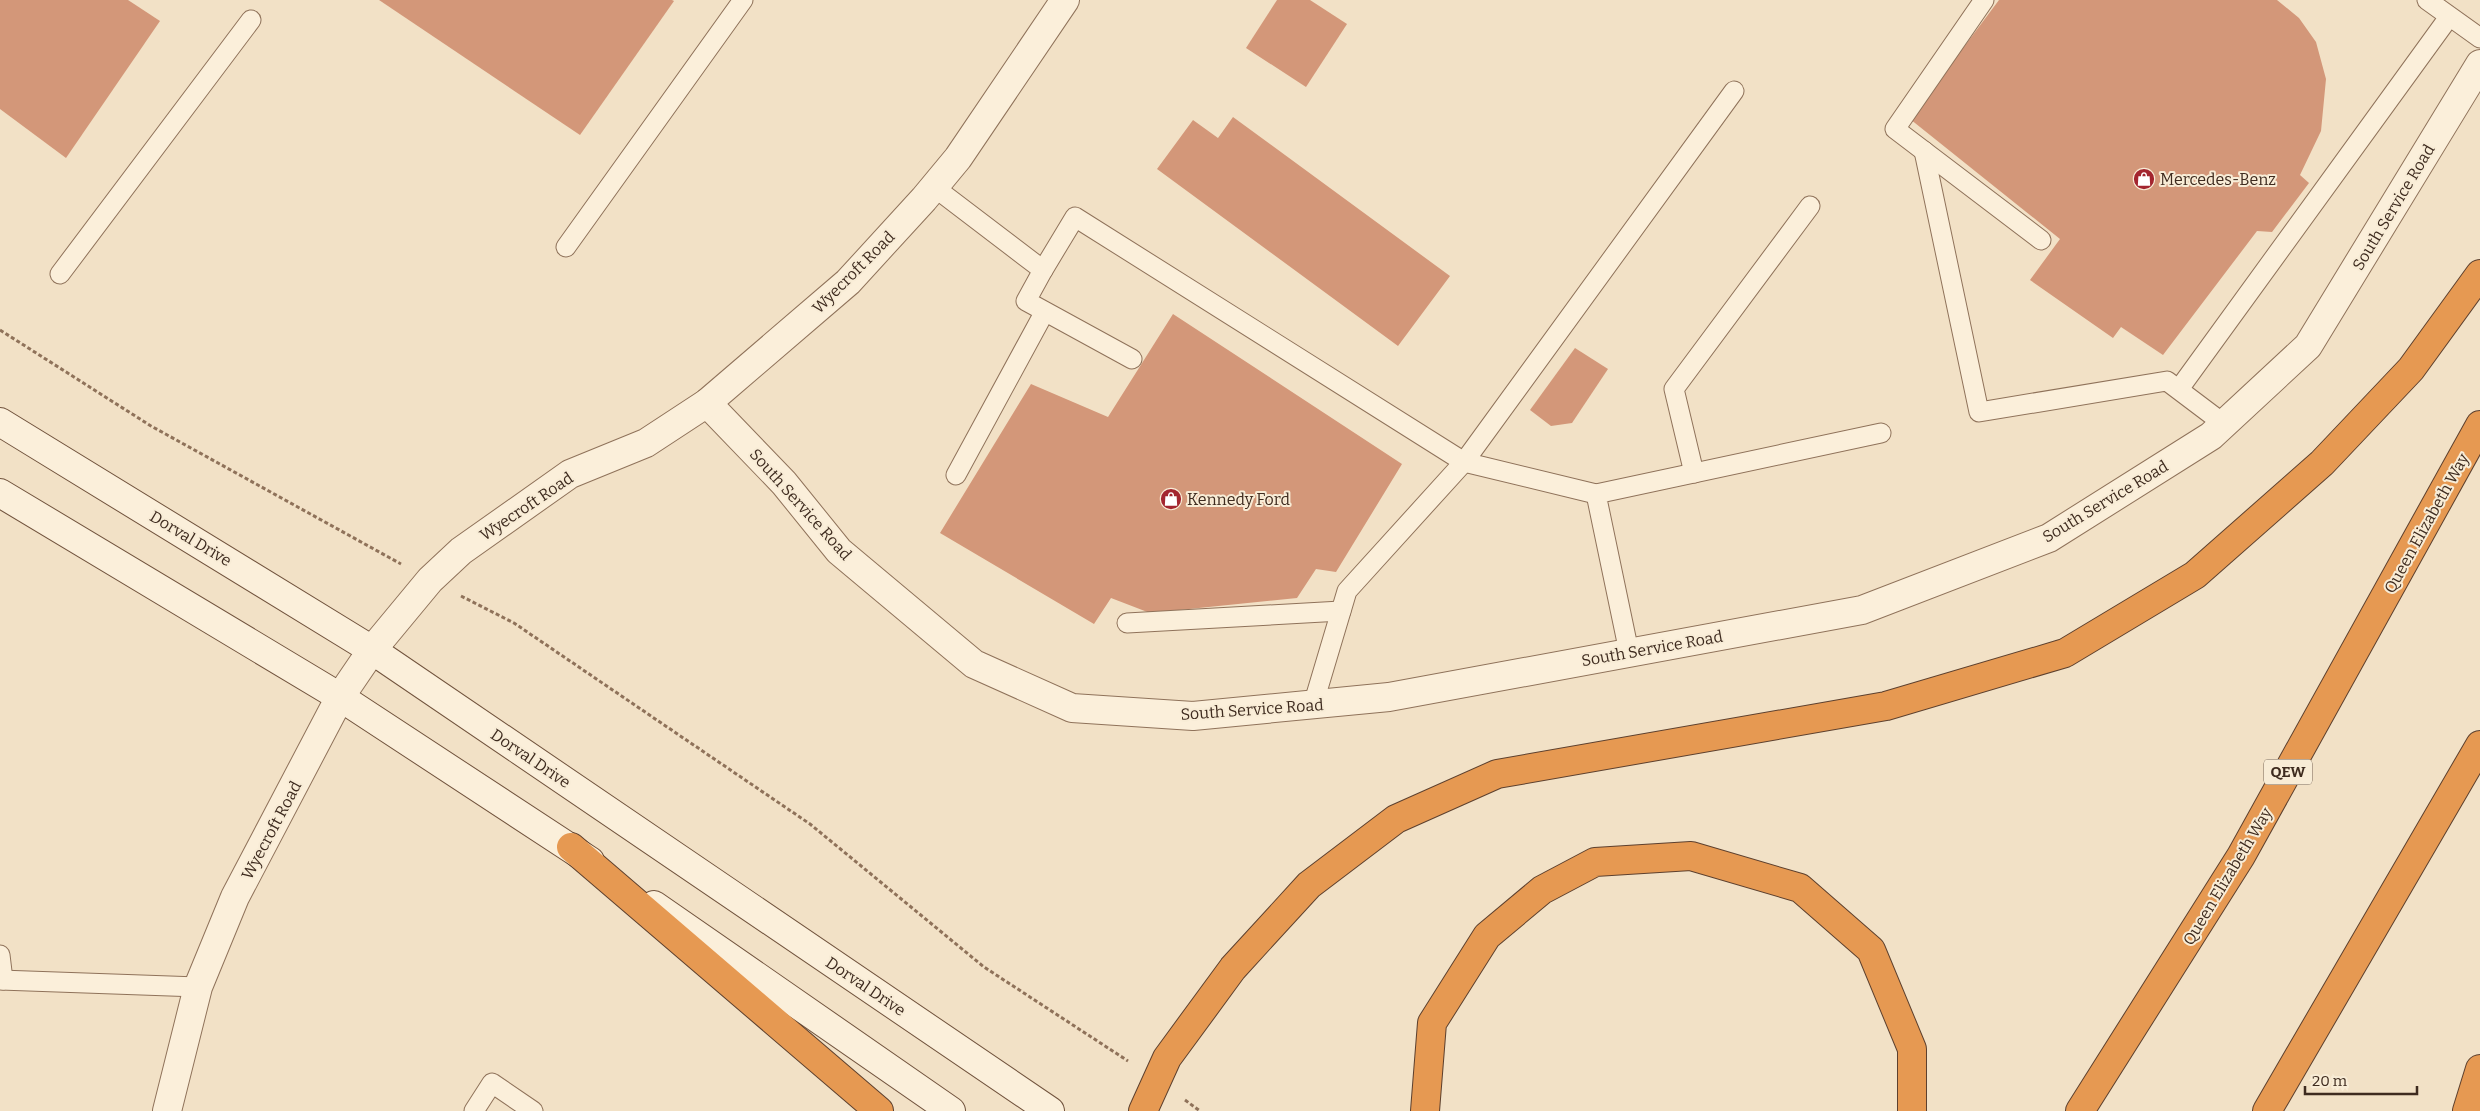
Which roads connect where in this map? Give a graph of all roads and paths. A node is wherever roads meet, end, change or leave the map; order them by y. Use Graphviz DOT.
graph roads {
  1 [pos="743,0"];
  2 [pos="1065,0"];
  3 [pos="1984,0"];
  4 [pos="2426,0"];
  5 [pos="2449,17"];
  6 [pos="251,20"];
  7 [pos="2480,38"];
  8 [pos="2480,64"];
  9 [pos="1734,91"];
  10 [pos="1924,151"];
  11 [pos="934,188"];
  12 [pos="1810,206"];
  13 [pos="2041,240"];
  14 [pos="566,247"];
  15 [pos="1043,270"];
  16 [pos="60,274"];
  17 [pos="2480,274"];
  18 [pos="1044,313"];
  19 [pos="0,330"];
  20 [pos="1132,359"];
  21 [pos="2179,390"];
  22 [pos="707,403"];
  23 [pos="0,422"];
  24 [pos="2224,424"];
  25 [pos="2480,425"];
  26 [pos="1881,433"];
  27 [pos="1464,462"];
  28 [pos="1694,473"];
  29 [pos="956,475"];
  30 [pos="0,493"];
  31 [pos="1596,494"];
  32 [pos="430,580"];
  33 [pos="1341,611"];
  34 [pos="1127,623"];
  35 [pos="372,650"];
  36 [pos="1629,652"];
  37 [pos="340,697"];
  38 [pos="1313,705"];
  39 [pos="2480,745"];
  40 [pos="571,847"];
  41 [pos="0,955"];
  42 [pos="2,980"];
  43 [pos="198,987"];
  44 [pos="2480,1069"];
  45 [pos="1156,1079"];
  46 [pos="167,1111"];
  47 [pos="474,1111"];
  48 [pos="533,1111"];
  49 [pos="879,1111"];
  50 [pos="951,1111"];
  51 [pos="1050,1111"];
  52 [pos="1143,1111"];
  53 [pos="1200,1111"];
  54 [pos="1425,1111"];
  55 [pos="1912,1111"];
  56 [pos="2080,1111"];
  57 [pos="2267,1111"];
  58 [pos="2467,1111"];
  1 -- 14 [label="lane"];
  2 -- 11 [label="street, Wyecroft Road"];
  3 -- 10 [label="lane"];
  4 -- 5 [label="lane"];
  5 -- 7 [label="lane"];
  5 -- 21 [label="lane"];
  6 -- 16 [label="lane"];
  8 -- 24 [label="street, South Service Road"];
  9 -- 27 [label="lane"];
  10 -- 13 [label="lane"];
  10 -- 21 [label="lane"];
  11 -- 15 [label="lane"];
  11 -- 22 [label="street, Wyecroft Road"];
  12 -- 28 [label="lane"];
  15 -- 18 [label="lane"];
  15 -- 27 [label="lane"];
  17 -- 45 [label="highway"];
  18 -- 20 [label="lane"];
  18 -- 29 [label="lane"];
  19 -- 32 [label="path"];
  21 -- 24 [label="lane"];
  22 -- 32 [label="street, Wyecroft Road"];
  22 -- 38 [label="street, South Service Road"];
  23 -- 35 [label="street, Dorval Drive"];
  24 -- 36 [label="street, South Service Road"];
  25 -- 56 [label="highway, Queen Elizabeth Way / QEW"];
  26 -- 28 [label="lane"];
  27 -- 31 [label="lane"];
  27 -- 33 [label="lane"];
  28 -- 31 [label="lane"];
  30 -- 37 [label="street"];
  31 -- 36 [label="lane"];
  32 -- 35 [label="street, Wyecroft Road"];
  32 -- 45 [label="path"];
  33 -- 34 [label="lane"];
  33 -- 38 [label="lane"];
  35 -- 37 [label="street, Wyecroft Road"];
  35 -- 51 [label="street, Dorval Drive"];
  36 -- 38 [label="street, South Service Road"];
  37 -- 40 [label="street"];
  37 -- 43 [label="street, Wyecroft Road"];
  39 -- 57 [label="highway"];
  40 -- 49 [label="highway"];
  40 -- 50 [label="street"];
  41 -- 42 [label="lane"];
  42 -- 43 [label="lane"];
  43 -- 46 [label="street, Wyecroft Road"];
  44 -- 58 [label="highway"];
  45 -- 52 [label="highway"];
  45 -- 53 [label="path"];
  47 -- 48 [label="lane"];
  54 -- 55 [label="highway"];
}
